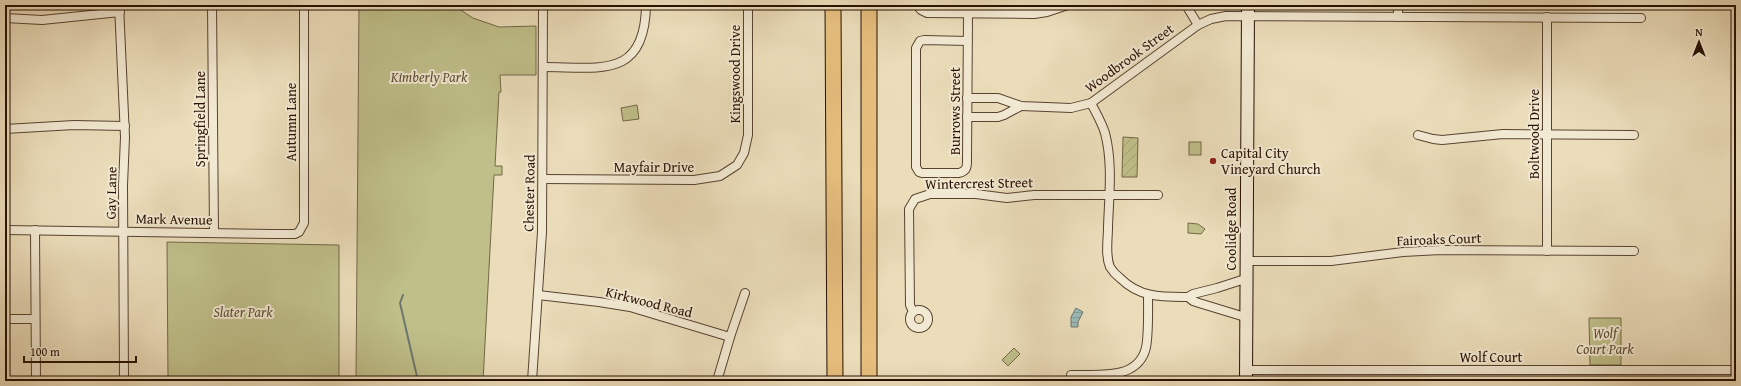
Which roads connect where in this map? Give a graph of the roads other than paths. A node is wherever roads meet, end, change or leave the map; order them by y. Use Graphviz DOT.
graph roads {
  1 [pos="212,5"];
  2 [pos="304,5"];
  3 [pos="543,5"];
  4 [pos="646,5"];
  5 [pos="748,5"];
  6 [pos="833,5"];
  7 [pos="869,5"];
  8 [pos="917,5"];
  9 [pos="1068,5"];
  10 [pos="1186,5"];
  11 [pos="1398,5"];
  12 [pos="119,9"];
  13 [pos="1248,11"];
  14 [pos="968,13"];
  15 [pos="1398,17"];
  16 [pos="1548,17"];
  17 [pos="5,18"];
  18 [pos="1641,18"];
  19 [pos="1198,25"];
  20 [pos="968,41"];
  21 [pos="543,68"];
  22 [pos="968,98"];
  23 [pos="1004,100"];
  24 [pos="1091,103"];
  25 [pos="1021,106"];
  26 [pos="1004,116"];
  27 [pos="967,117"];
  28 [pos="125,126"];
  29 [pos="5,130"];
  30 [pos="1546,134"];
  31 [pos="1418,135"];
  32 [pos="1634,135"];
  33 [pos="747,143"];
  34 [pos="543,179"];
  35 [pos="1109,196"];
  36 [pos="1158,196"];
  37 [pos="5,230"];
  38 [pos="34,230"];
  39 [pos="123,231"];
  40 [pos="214,233"];
  41 [pos="294,234"];
  42 [pos="1547,251"];
  43 [pos="1634,252"];
  44 [pos="1246,261"];
  45 [pos="1246,279"];
  46 [pos="745,293"];
  47 [pos="538,295"];
  48 [pos="1148,295"];
  49 [pos="1188,297"];
  50 [pos="913,312"];
  51 [pos="1245,317"];
  52 [pos="5,319"];
  53 [pos="35,319"];
  54 [pos="730,337"];
  55 [pos="1736,370"];
  56 [pos="1071,375"];
  57 [pos="1246,375"];
  58 [pos="36,381"];
  59 [pos="124,381"];
  60 [pos="532,381"];
  61 [pos="717,381"];
  62 [pos="835,381"];
  63 [pos="869,381"];
  1 -- 40 [label="street, Springfield Lane"];
  2 -- 41 [label="street, Autumn Lane"];
  3 -- 21 [label="street, Chester Road"];
  4 -- 21 [label="street"];
  5 -- 33 [label="street, Kingswood Drive"];
  6 -- 62 [label="highway"];
  7 -- 63 [label="highway"];
  8 -- 14 [label="street"];
  9 -- 14 [label="street"];
  10 -- 19 [label="street"];
  11 -- 15 [label="street"];
  12 -- 17 [label="street"];
  12 -- 28 [label="street, Gay Lane"];
  13 -- 15 [label="street, Woodbrook Street"];
  13 -- 19 [label="street, Woodbrook Street"];
  13 -- 44 [label="street, Coolidge Road"];
  14 -- 20 [label="street, Burrows Street"];
  15 -- 16 [label="street, Woodbrook Street"];
  16 -- 18 [label="street, Woodbrook Street"];
  16 -- 30 [label="street, Boltwood Drive"];
  19 -- 24 [label="street, Woodbrook Street"];
  20 -- 22 [label="street, Burrows Street"];
  20 -- 27 [label="street, Burrows Street"];
  21 -- 34 [label="street, Chester Road"];
  22 -- 23 [label="street, Woodbrook Street"];
  22 -- 27 [label="street, Burrows Street"];
  23 -- 25 [label="street, Woodbrook Street"];
  23 -- 26 [label="street"];
  24 -- 25 [label="street, Woodbrook Street"];
  24 -- 35 [label="street"];
  25 -- 26 [label="street"];
  26 -- 27 [label="street"];
  28 -- 29 [label="street"];
  28 -- 39 [label="street, Gay Lane"];
  30 -- 31 [label="street"];
  30 -- 32 [label="street"];
  30 -- 42 [label="street, Boltwood Drive"];
  33 -- 34 [label="street, Mayfair Drive"];
  34 -- 47 [label="street, Chester Road"];
  35 -- 36 [label="street, Wintercrest Street"];
  35 -- 48 [label="street"];
  35 -- 50 [label="street, Wintercrest Street"];
  37 -- 38 [label="street, Mark Avenue"];
  38 -- 39 [label="street, Mark Avenue"];
  38 -- 53 [label="street"];
  39 -- 40 [label="street, Mark Avenue"];
  39 -- 59 [label="street, Gay Lane"];
  40 -- 41 [label="street, Mark Avenue"];
  42 -- 43 [label="street, Fairoaks Court"];
  42 -- 44 [label="street, Fairoaks Court"];
  44 -- 45 [label="street, Coolidge Road"];
  45 -- 49 [label="street"];
  45 -- 51 [label="street, Coolidge Road"];
  46 -- 54 [label="street"];
  47 -- 54 [label="street, Kirkwood Road"];
  47 -- 60 [label="street, Chester Road"];
  48 -- 49 [label="street"];
  48 -- 56 [label="street"];
  49 -- 51 [label="street"];
  51 -- 57 [label="street, Coolidge Road"];
  52 -- 53 [label="street"];
  53 -- 58 [label="street"];
  54 -- 61 [label="street"];
  55 -- 57 [label="street, Wolf Court"];
}
